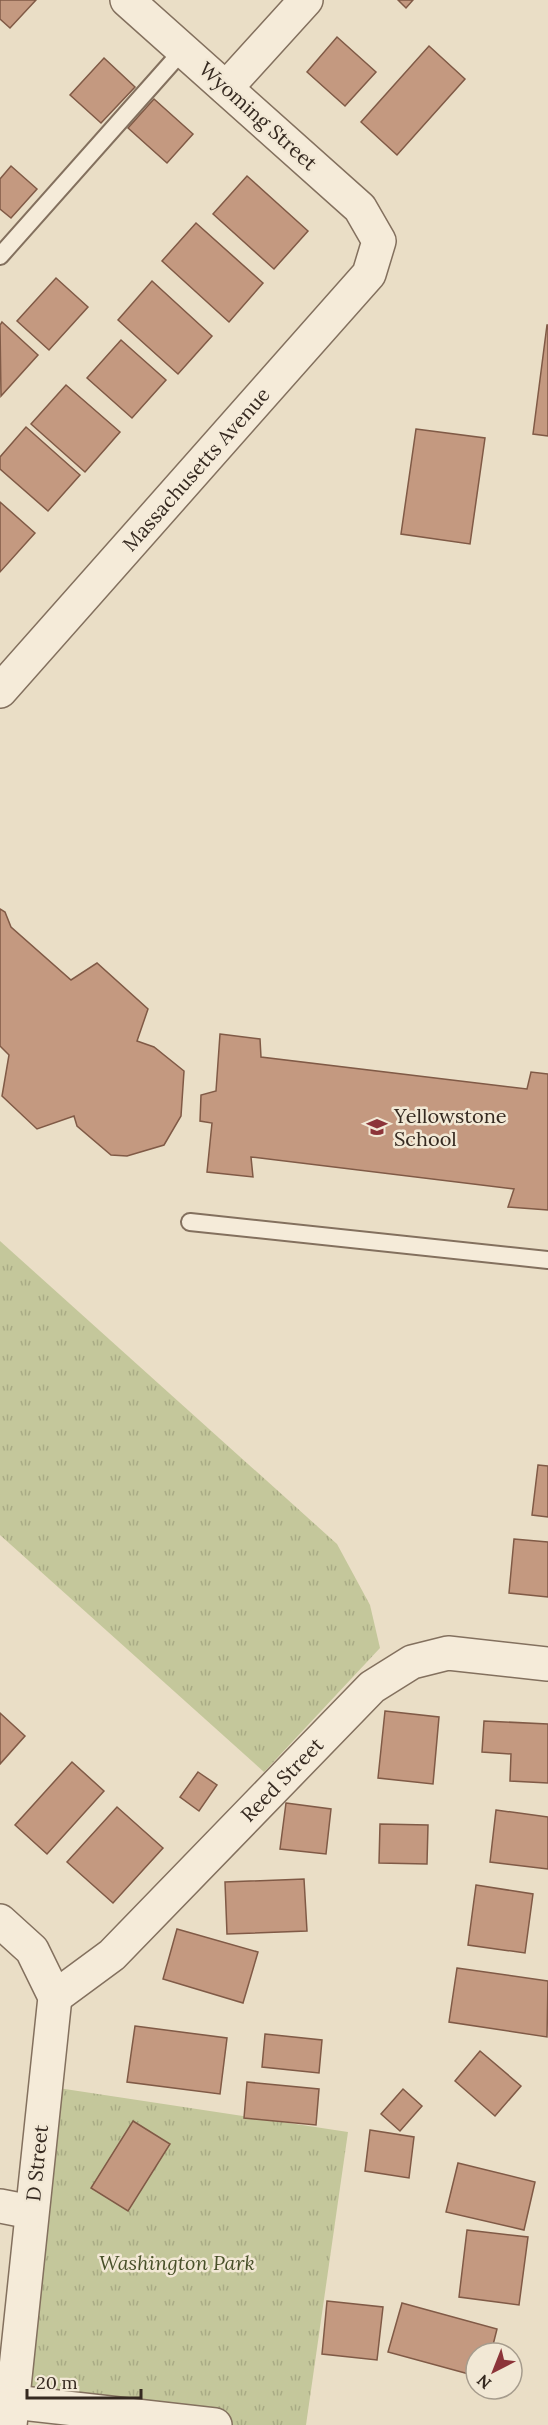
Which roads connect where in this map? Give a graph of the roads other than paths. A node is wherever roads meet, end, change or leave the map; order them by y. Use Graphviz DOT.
graph roads {
  1 [pos="127,0"];
  2 [pos="306,0"];
  3 [pos="183,50"];
  4 [pos="226,88"];
  5 [pos="379,241"];
  6 [pos="0,256"];
  7 [pos="0,691"];
  8 [pos="190,1222"];
  9 [pos="548,1260"];
  10 [pos="548,1664"];
  11 [pos="0,1921"];
  12 [pos="55,1997"];
  13 [pos="16,2209"];
  14 [pos="11,2414"];
  15 [pos="215,2425"];
  1 -- 3 [label="street, Wyoming Street"];
  2 -- 4 [label="street"];
  3 -- 4 [label="street, Wyoming Street"];
  3 -- 6 [label="lane"];
  4 -- 5 [label="street, Wyoming Street"];
  5 -- 7 [label="street, Massachusetts Avenue"];
  8 -- 9 [label="lane"];
  10 -- 12 [label="street, Reed Street"];
  11 -- 12 [label="street"];
  12 -- 13 [label="street, D Street"];
  13 -- 14 [label="street, D Street"];
  14 -- 15 [label="street"];
}
